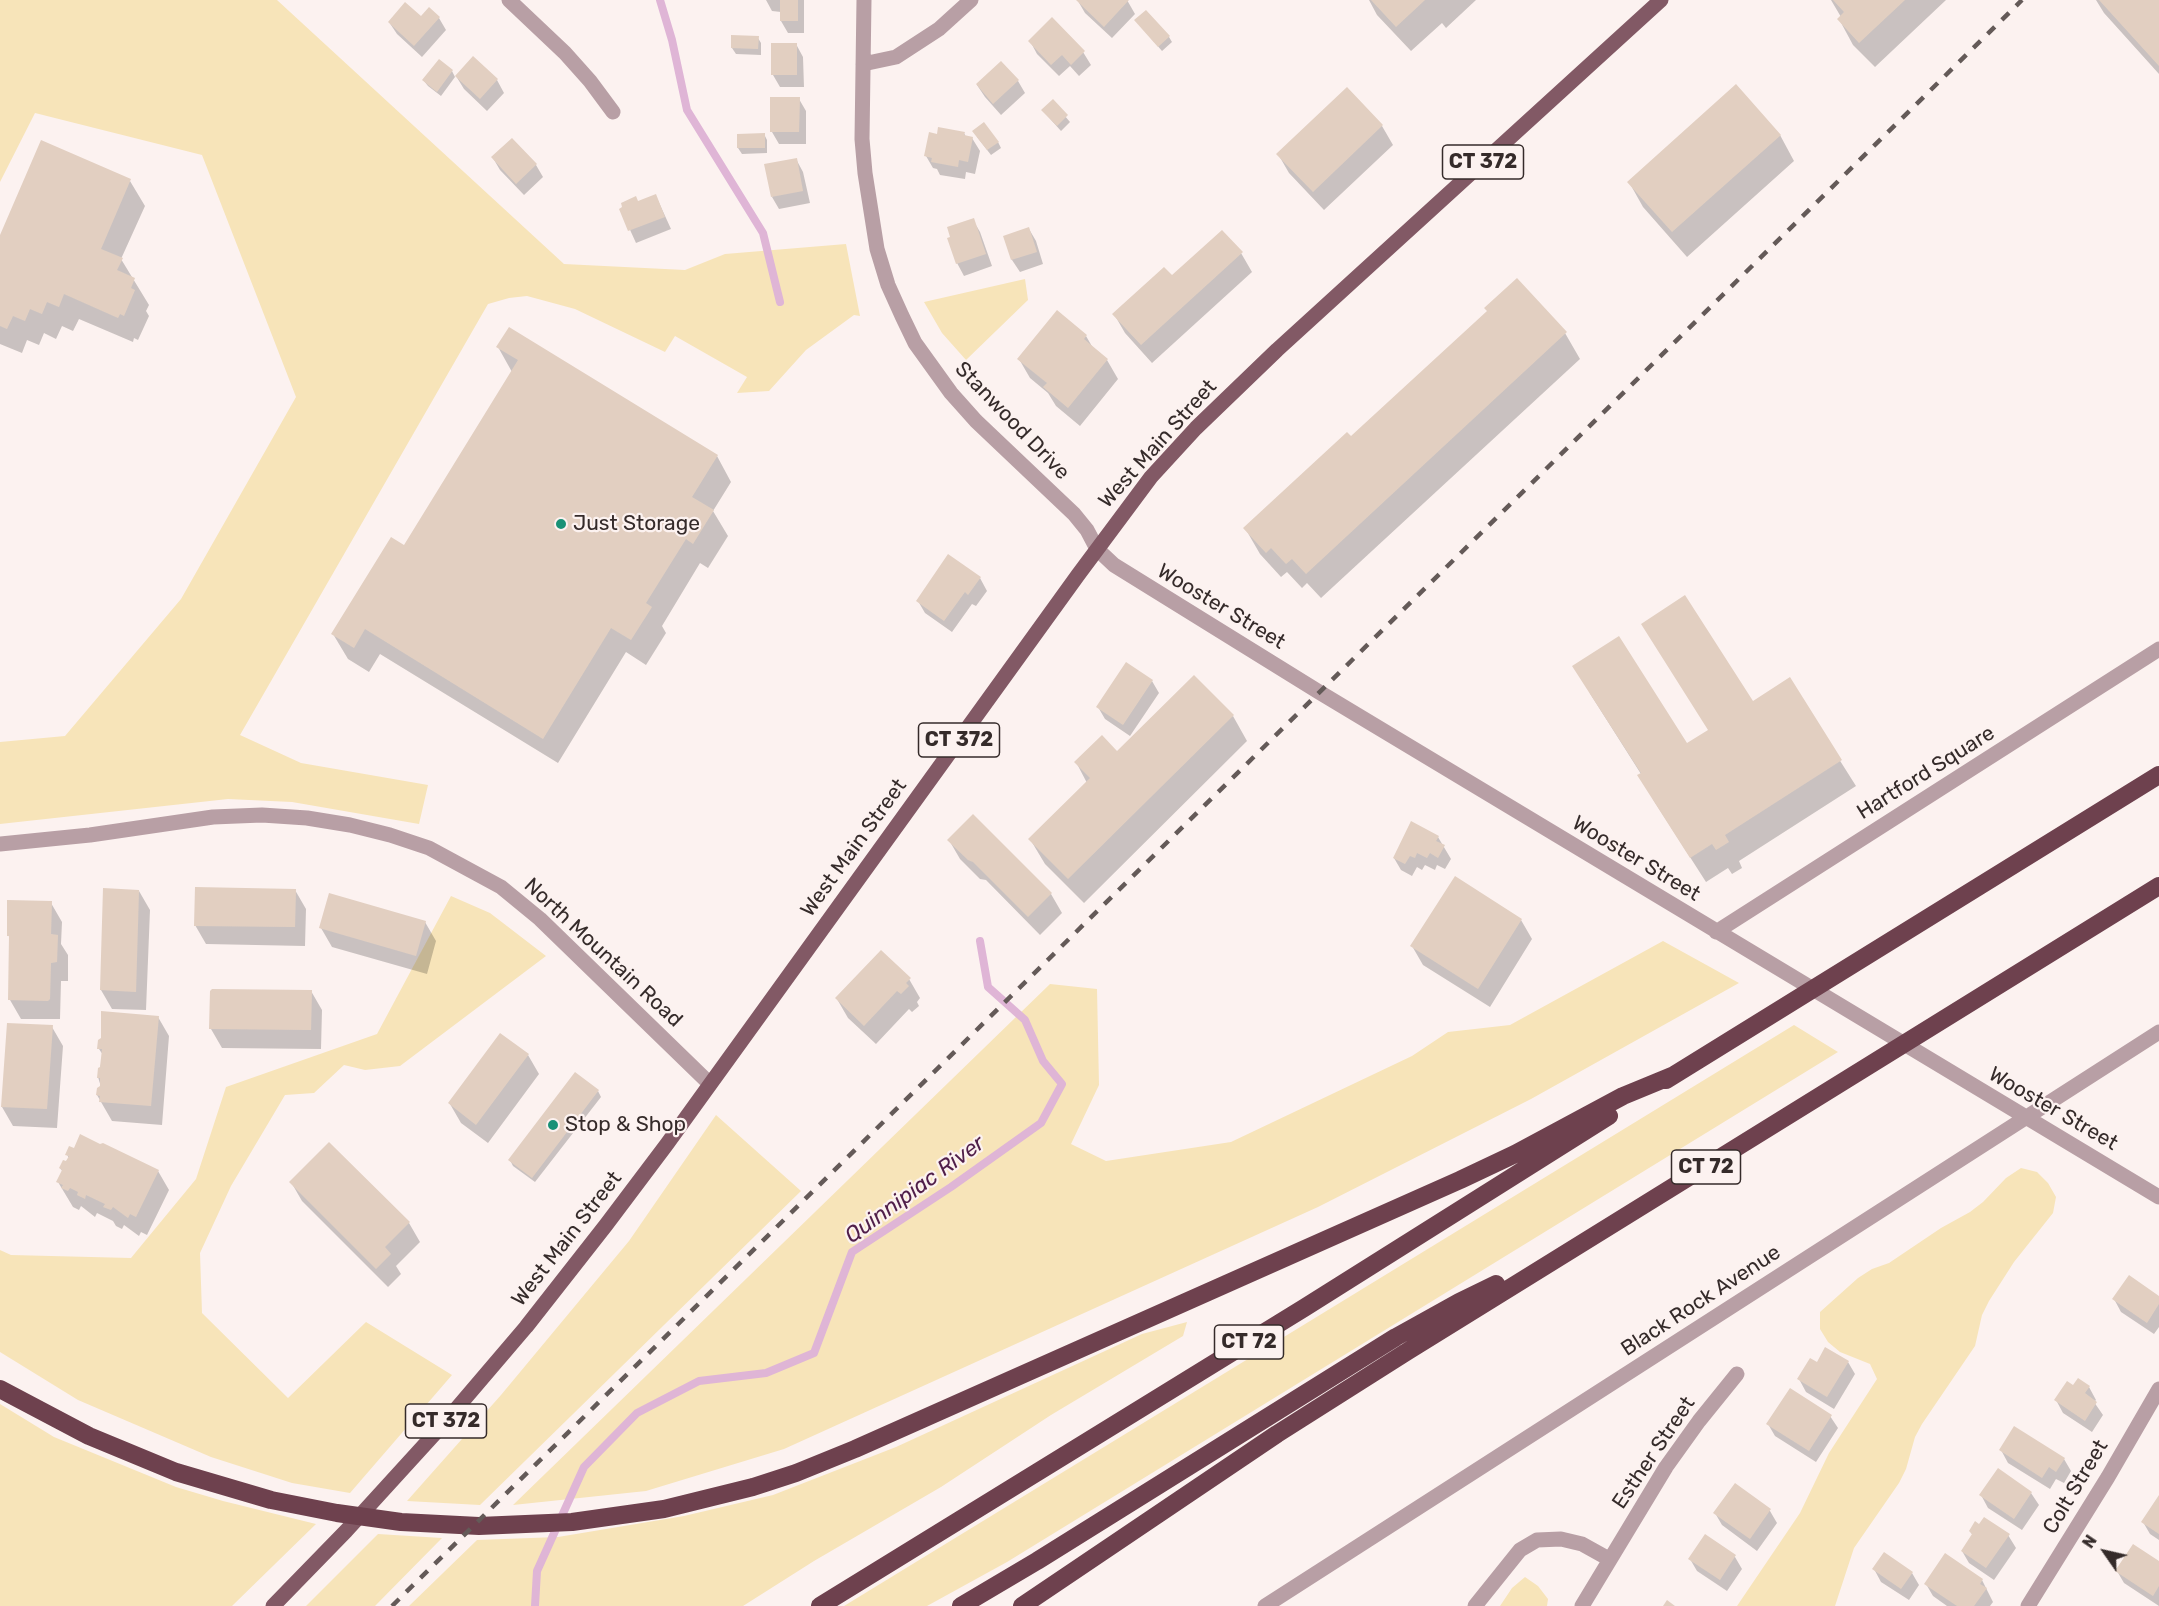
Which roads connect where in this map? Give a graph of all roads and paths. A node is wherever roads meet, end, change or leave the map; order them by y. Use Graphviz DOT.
graph roads {
  1 [pos="509,0"];
  2 [pos="864,0"];
  3 [pos="971,0"];
  4 [pos="1661,0"];
  5 [pos="863,64"];
  6 [pos="613,112"];
  7 [pos="1097,549"];
  8 [pos="2159,649"];
  9 [pos="2159,775"];
  10 [pos="0,844"];
  11 [pos="2159,886"];
  12 [pos="1716,932"];
  13 [pos="2159,1032"];
  14 [pos="1674,1074"];
  15 [pos="710,1084"];
  16 [pos="2025,1117"];
  17 [pos="2159,1197"];
  18 [pos="1546,1265"];
  19 [pos="1737,1374"];
  20 [pos="0,1389"];
  21 [pos="2159,1389"];
  22 [pos="1609,1559"];
  23 [pos="273,1606"];
  24 [pos="820,1606"];
  25 [pos="961,1606"];
  26 [pos="1022,1606"];
  27 [pos="1265,1606"];
  28 [pos="1475,1606"];
  29 [pos="1582,1606"];
  30 [pos="2028,1606"];
  1 -- 6 [label="street"];
  2 -- 5 [label="street, Stanwood Drive"];
  3 -- 5 [label="street"];
  4 -- 7 [label="main road, West Main Street / CT 372"];
  5 -- 7 [label="street, Stanwood Drive"];
  7 -- 12 [label="street, Wooster Street"];
  7 -- 15 [label="main road, West Main Street / CT 372"];
  8 -- 12 [label="street, Hartford Square"];
  9 -- 14 [label="highway, CT 72"];
  10 -- 15 [label="street, North Mountain Road"];
  11 -- 18 [label="highway, CT 72"];
  12 -- 16 [label="street, Wooster Street"];
  13 -- 16 [label="street, Black Rock Avenue"];
  14 -- 20 [label="highway"];
  14 -- 24 [label="highway, CT 72"];
  15 -- 23 [label="main road, West Main Street / CT 372"];
  16 -- 17 [label="street, Wooster Street"];
  16 -- 27 [label="street, Black Rock Avenue"];
  18 -- 25 [label="highway"];
  18 -- 26 [label="highway, CT 72"];
  19 -- 22 [label="street, Esther Street"];
  21 -- 30 [label="street, Colt Street"];
  22 -- 28 [label="street"];
  22 -- 29 [label="street, Esther Street"];
}
